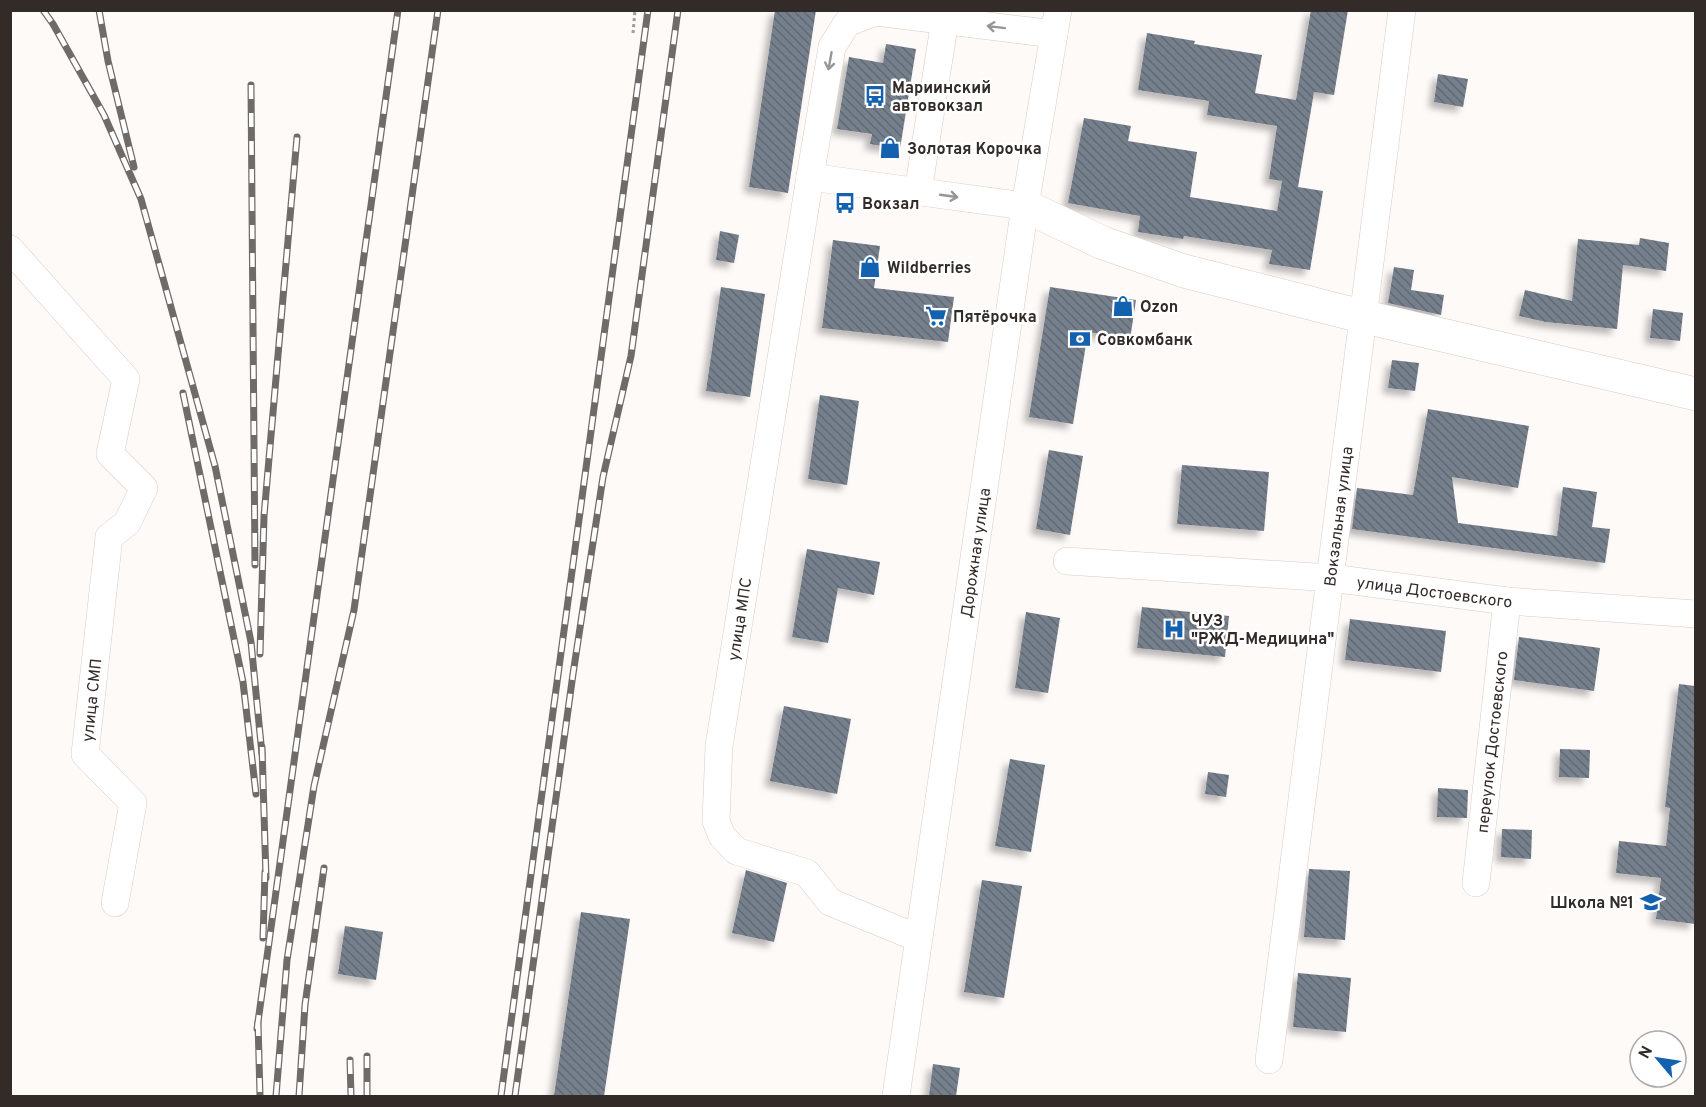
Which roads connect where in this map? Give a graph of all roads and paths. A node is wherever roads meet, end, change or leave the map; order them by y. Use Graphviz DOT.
graph roads {
  1 [pos="636,10"];
  2 [pos="1402,10"];
  3 [pos="945,20"];
  4 [pos="1056,22"];
  5 [pos="633,33"];
  6 [pos="810,177"];
  7 [pos="918,192"];
  8 [pos="1025,206"];
  9 [pos="10,249"];
  10 [pos="1365,317"];
  11 [pos="1695,394"];
  12 [pos="1067,561"];
  13 [pos="1331,578"];
  14 [pos="1507,601"];
  15 [pos="1695,614"];
  16 [pos="1476,883"];
  17 [pos="115,903"];
  18 [pos="918,938"];
  19 [pos="1269,1060"];
  20 [pos="896,1096"];
  1 -- 5 [label="path"];
  2 -- 10 [label="street, Вокзальная улица"];
  4 -- 3 [label="street, улица МПС, one-way"];
  3 -- 6 [label="street, улица МПС, one-way"];
  3 -- 7 [label="street"];
  4 -- 8 [label="street, Дорожная улица"];
  6 -- 7 [label="street"];
  6 -- 18 [label="street, улица МПС"];
  7 -- 8 [label="street, one-way"];
  8 -- 10 [label="main road"];
  8 -- 18 [label="street, Дорожная улица"];
  9 -- 17 [label="street, улица СМП"];
  10 -- 11 [label="main road"];
  10 -- 13 [label="street, Вокзальная улица"];
  12 -- 13 [label="street, улица Достоевского"];
  13 -- 14 [label="street, улица Достоевского"];
  13 -- 19 [label="street, Вокзальная улица"];
  14 -- 15 [label="street, улица Достоевского"];
  14 -- 16 [label="street, переулок Достоевского"];
  18 -- 20 [label="street, Дорожная улица"];
}
